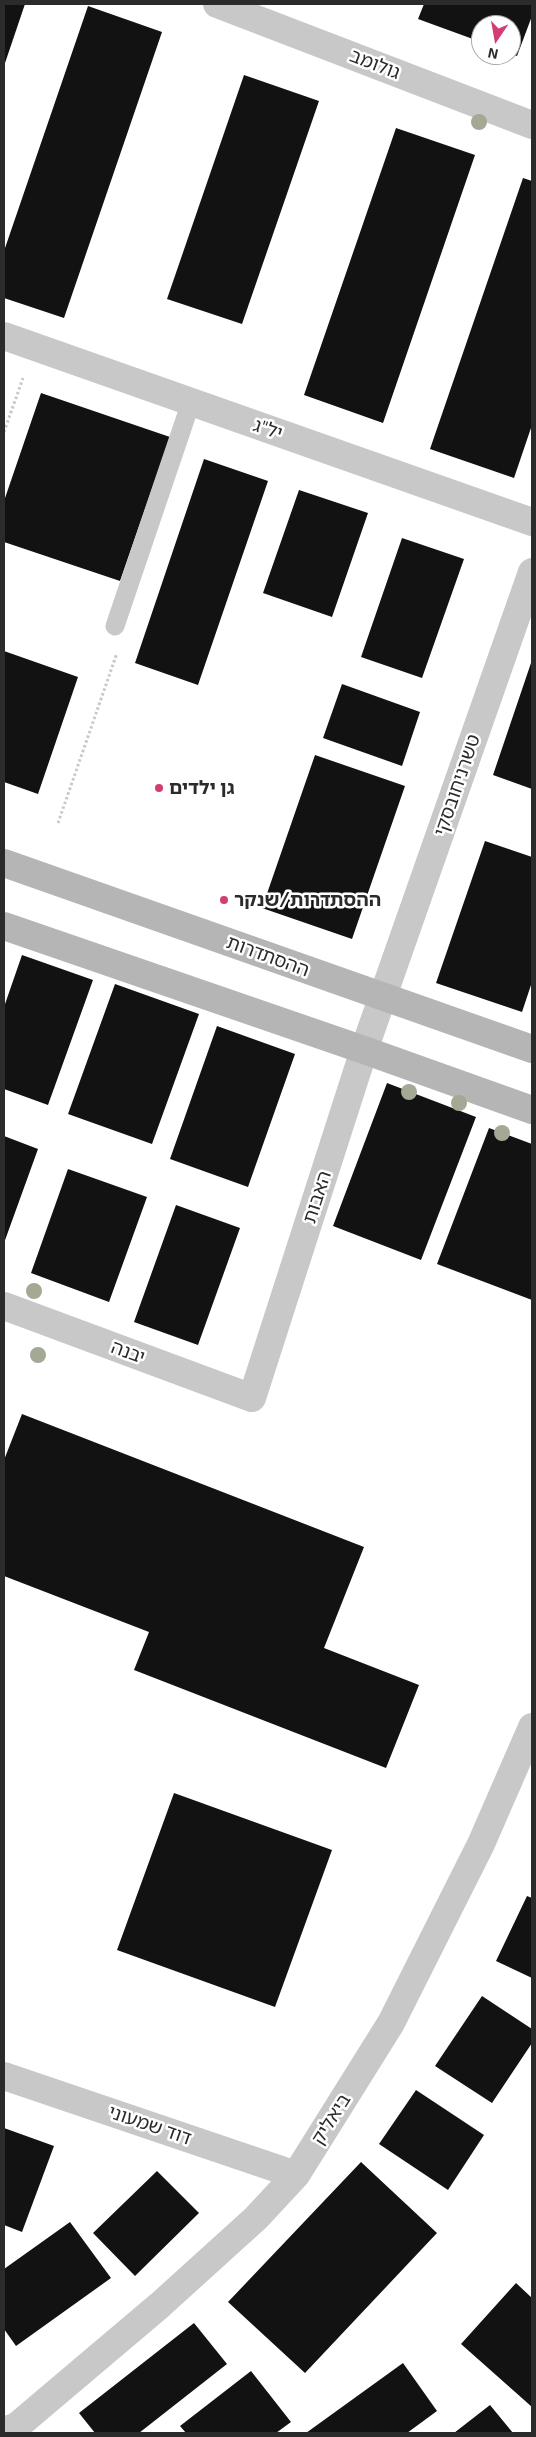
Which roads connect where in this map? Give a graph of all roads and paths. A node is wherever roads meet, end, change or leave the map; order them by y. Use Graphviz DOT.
graph roads {
  1 [pos="217,4"];
  2 [pos="532,125"];
  3 [pos="4,336"];
  4 [pos="34,347"];
  5 [pos="191,402"];
  6 [pos="4,432"];
  7 [pos="532,522"];
  8 [pos="532,572"];
  9 [pos="115,626"];
  10 [pos="4,863"];
  11 [pos="4,926"];
  12 [pos="382,997"];
  13 [pos="532,1049"];
  14 [pos="364,1050"];
  15 [pos="532,1110"];
  16 [pos="4,1306"];
  17 [pos="252,1398"];
  18 [pos="532,1727"];
  19 [pos="4,2076"];
  20 [pos="296,2175"];
  21 [pos="12,2430"];
  1 -- 2 [label="street, גולומב"];
  3 -- 4 [label="street, יל\"ג"];
  4 -- 5 [label="street, יל\"ג"];
  4 -- 6 [label="path"];
  5 -- 7 [label="street, יל\"ג"];
  5 -- 9 [label="lane"];
  8 -- 12 [label="street, טשרניחובסקי"];
  10 -- 12 [label="street, ההסתדרות"];
  11 -- 14 [label="street"];
  12 -- 13 [label="street, ההסתדרות"];
  12 -- 14 [label="street, האבות"];
  14 -- 15 [label="street"];
  14 -- 17 [label="street, האבות"];
  16 -- 17 [label="street, יבנה"];
  18 -- 20 [label="street, ביאליק"];
  19 -- 20 [label="street, דוד שמעוני"];
  20 -- 21 [label="street, ביאליק"];
}
